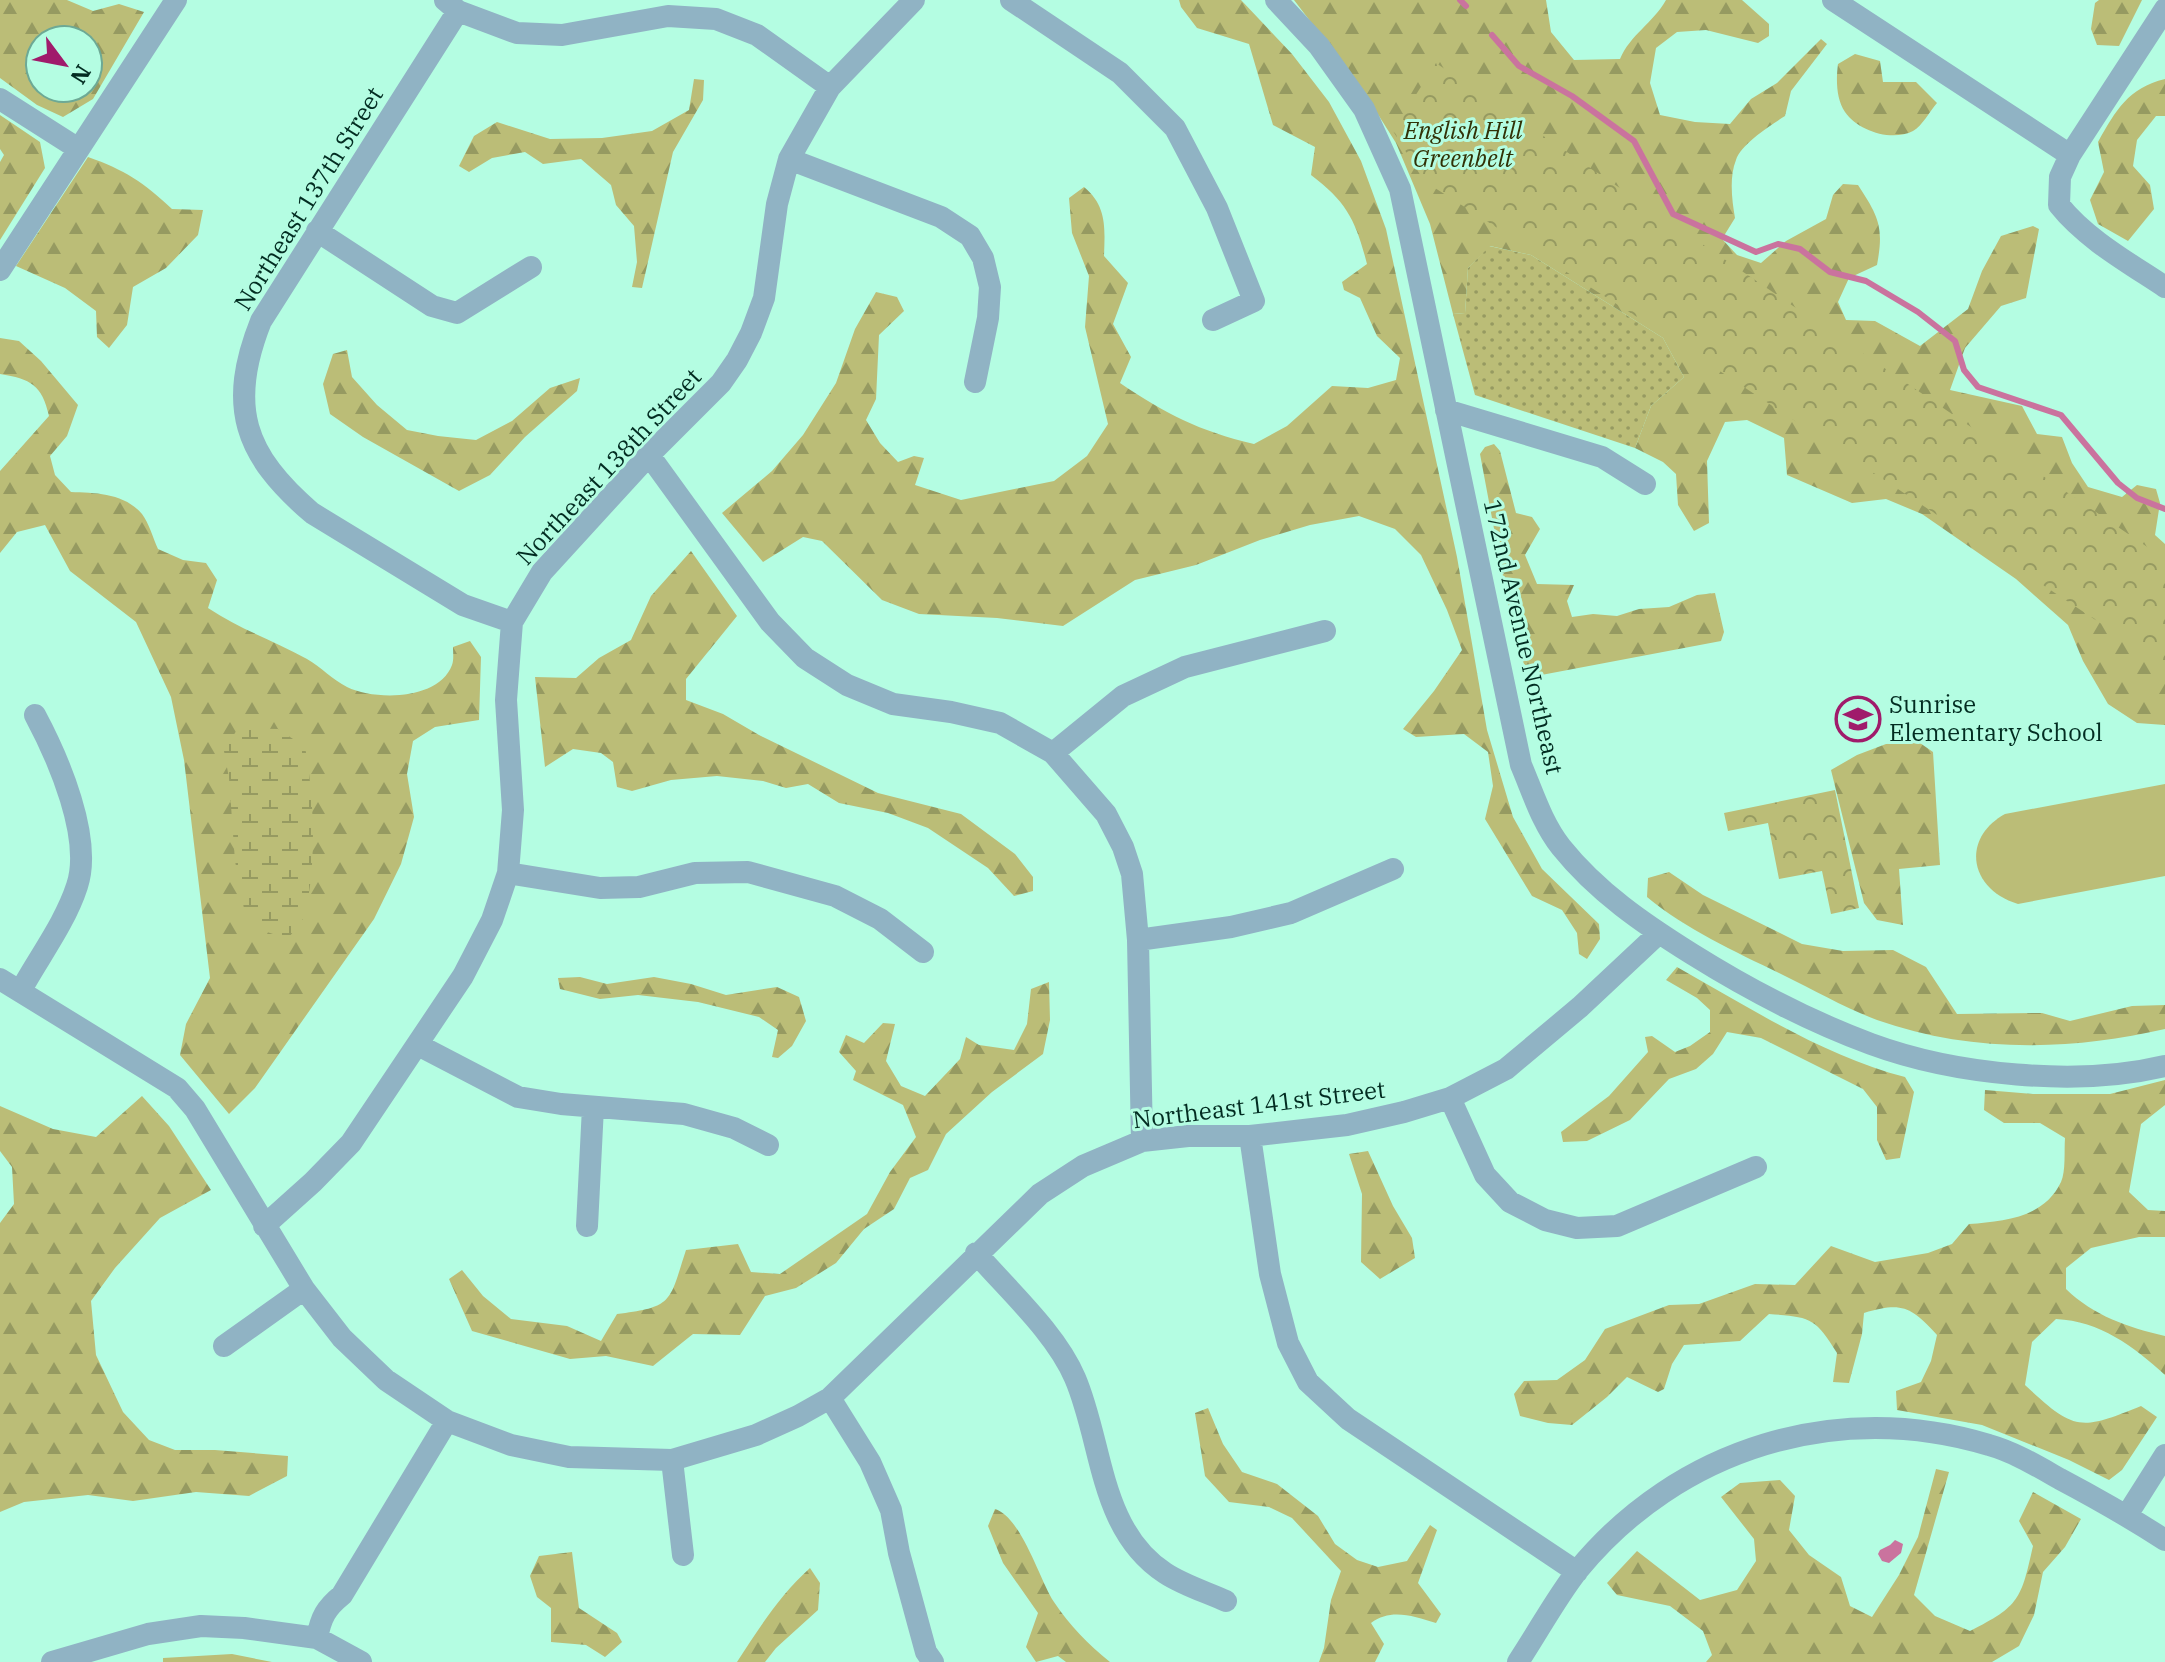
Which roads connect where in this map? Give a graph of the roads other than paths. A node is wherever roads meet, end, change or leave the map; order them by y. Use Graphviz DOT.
graph roads {
  1 [pos="176,0"];
  2 [pos="914,0"];
  3 [pos="1011,0"];
  4 [pos="1276,0"];
  5 [pos="1833,0"];
  6 [pos="451,6"];
  7 [pos="666,8"];
  8 [pos="2165,9"];
  9 [pos="830,87"];
  10 [pos="0,99"];
  11 [pos="77,148"];
  12 [pos="2070,155"];
  13 [pos="789,159"];
  14 [pos="317,231"];
  15 [pos="531,267"];
  16 [pos="0,270"];
  17 [pos="2165,287"];
  18 [pos="1213,320"];
  19 [pos="975,382"];
  20 [pos="1446,410"];
  21 [pos="649,455"];
  22 [pos="1645,484"];
  23 [pos="512,622"];
  24 [pos="1325,631"];
  25 [pos="35,715"];
  26 [pos="1053,753"];
  27 [pos="1393,869"];
  28 [pos="508,873"];
  29 [pos="1659,933"];
  30 [pos="1138,940"];
  31 [pos="923,952"];
  32 [pos="0,979"];
  33 [pos="21,990"];
  34 [pos="418,1045"];
  35 [pos="2165,1066"];
  36 [pos="1450,1098"];
  37 [pos="593,1107"];
  38 [pos="1250,1136"];
  39 [pos="1142,1141"];
  40 [pos="768,1145"];
  41 [pos="1756,1167"];
  42 [pos="264,1226"];
  43 [pos="587,1226"];
  44 [pos="976,1253"];
  45 [pos="304,1289"];
  46 [pos="224,1346"];
  47 [pos="830,1398"];
  48 [pos="447,1421"];
  49 [pos="2165,1455"];
  50 [pos="672,1460"];
  51 [pos="2127,1515"];
  52 [pos="2165,1540"];
  53 [pos="683,1555"];
  54 [pos="1577,1572"];
  55 [pos="1226,1601"];
  56 [pos="317,1638"];
  57 [pos="52,1662"];
  58 [pos="361,1662"];
  59 [pos="933,1662"];
  60 [pos="1518,1662"];
  1 -- 11 [label="street"];
  2 -- 9 [label="street, Northeast 138th Street"];
  3 -- 18 [label="street"];
  4 -- 20 [label="street, 172nd Avenue Northeast"];
  5 -- 12 [label="street"];
  6 -- 7 [label="street"];
  6 -- 14 [label="street, Northeast 137th Street"];
  7 -- 9 [label="street"];
  8 -- 12 [label="street"];
  9 -- 13 [label="street, Northeast 138th Street"];
  10 -- 11 [label="street"];
  11 -- 16 [label="street"];
  12 -- 17 [label="street"];
  13 -- 19 [label="street"];
  13 -- 21 [label="street, Northeast 138th Street"];
  14 -- 15 [label="street"];
  14 -- 23 [label="street, Northeast 137th Street"];
  20 -- 22 [label="street"];
  20 -- 29 [label="street, 172nd Avenue Northeast"];
  21 -- 23 [label="street, Northeast 138th Street"];
  21 -- 26 [label="street"];
  23 -- 28 [label="street, Northeast 138th Street"];
  24 -- 26 [label="street"];
  25 -- 33 [label="street"];
  26 -- 30 [label="street"];
  27 -- 30 [label="street"];
  28 -- 31 [label="street"];
  28 -- 34 [label="street, Northeast 138th Street"];
  29 -- 35 [label="street, 172nd Avenue Northeast"];
  29 -- 36 [label="street, Northeast 141st Street"];
  30 -- 39 [label="street"];
  32 -- 33 [label="street, Northeast 141st Street"];
  33 -- 42 [label="street, Northeast 141st Street"];
  34 -- 37 [label="street"];
  34 -- 42 [label="street, Northeast 138th Street"];
  36 -- 38 [label="street, Northeast 141st Street"];
  36 -- 41 [label="street"];
  37 -- 40 [label="street"];
  37 -- 43 [label="street"];
  38 -- 39 [label="street, Northeast 141st Street"];
  38 -- 54 [label="street"];
  39 -- 44 [label="street, Northeast 141st Street"];
  42 -- 45 [label="street, Northeast 141st Street"];
  44 -- 47 [label="street, Northeast 141st Street"];
  44 -- 55 [label="street"];
  45 -- 46 [label="street"];
  45 -- 48 [label="street, Northeast 141st Street"];
  47 -- 50 [label="street, Northeast 141st Street"];
  47 -- 59 [label="street"];
  48 -- 50 [label="street, Northeast 141st Street"];
  48 -- 56 [label="street"];
  49 -- 51 [label="street"];
  50 -- 53 [label="street"];
  51 -- 52 [label="street"];
  51 -- 54 [label="street"];
  54 -- 60 [label="street"];
  56 -- 57 [label="street"];
  56 -- 58 [label="street"];
}
